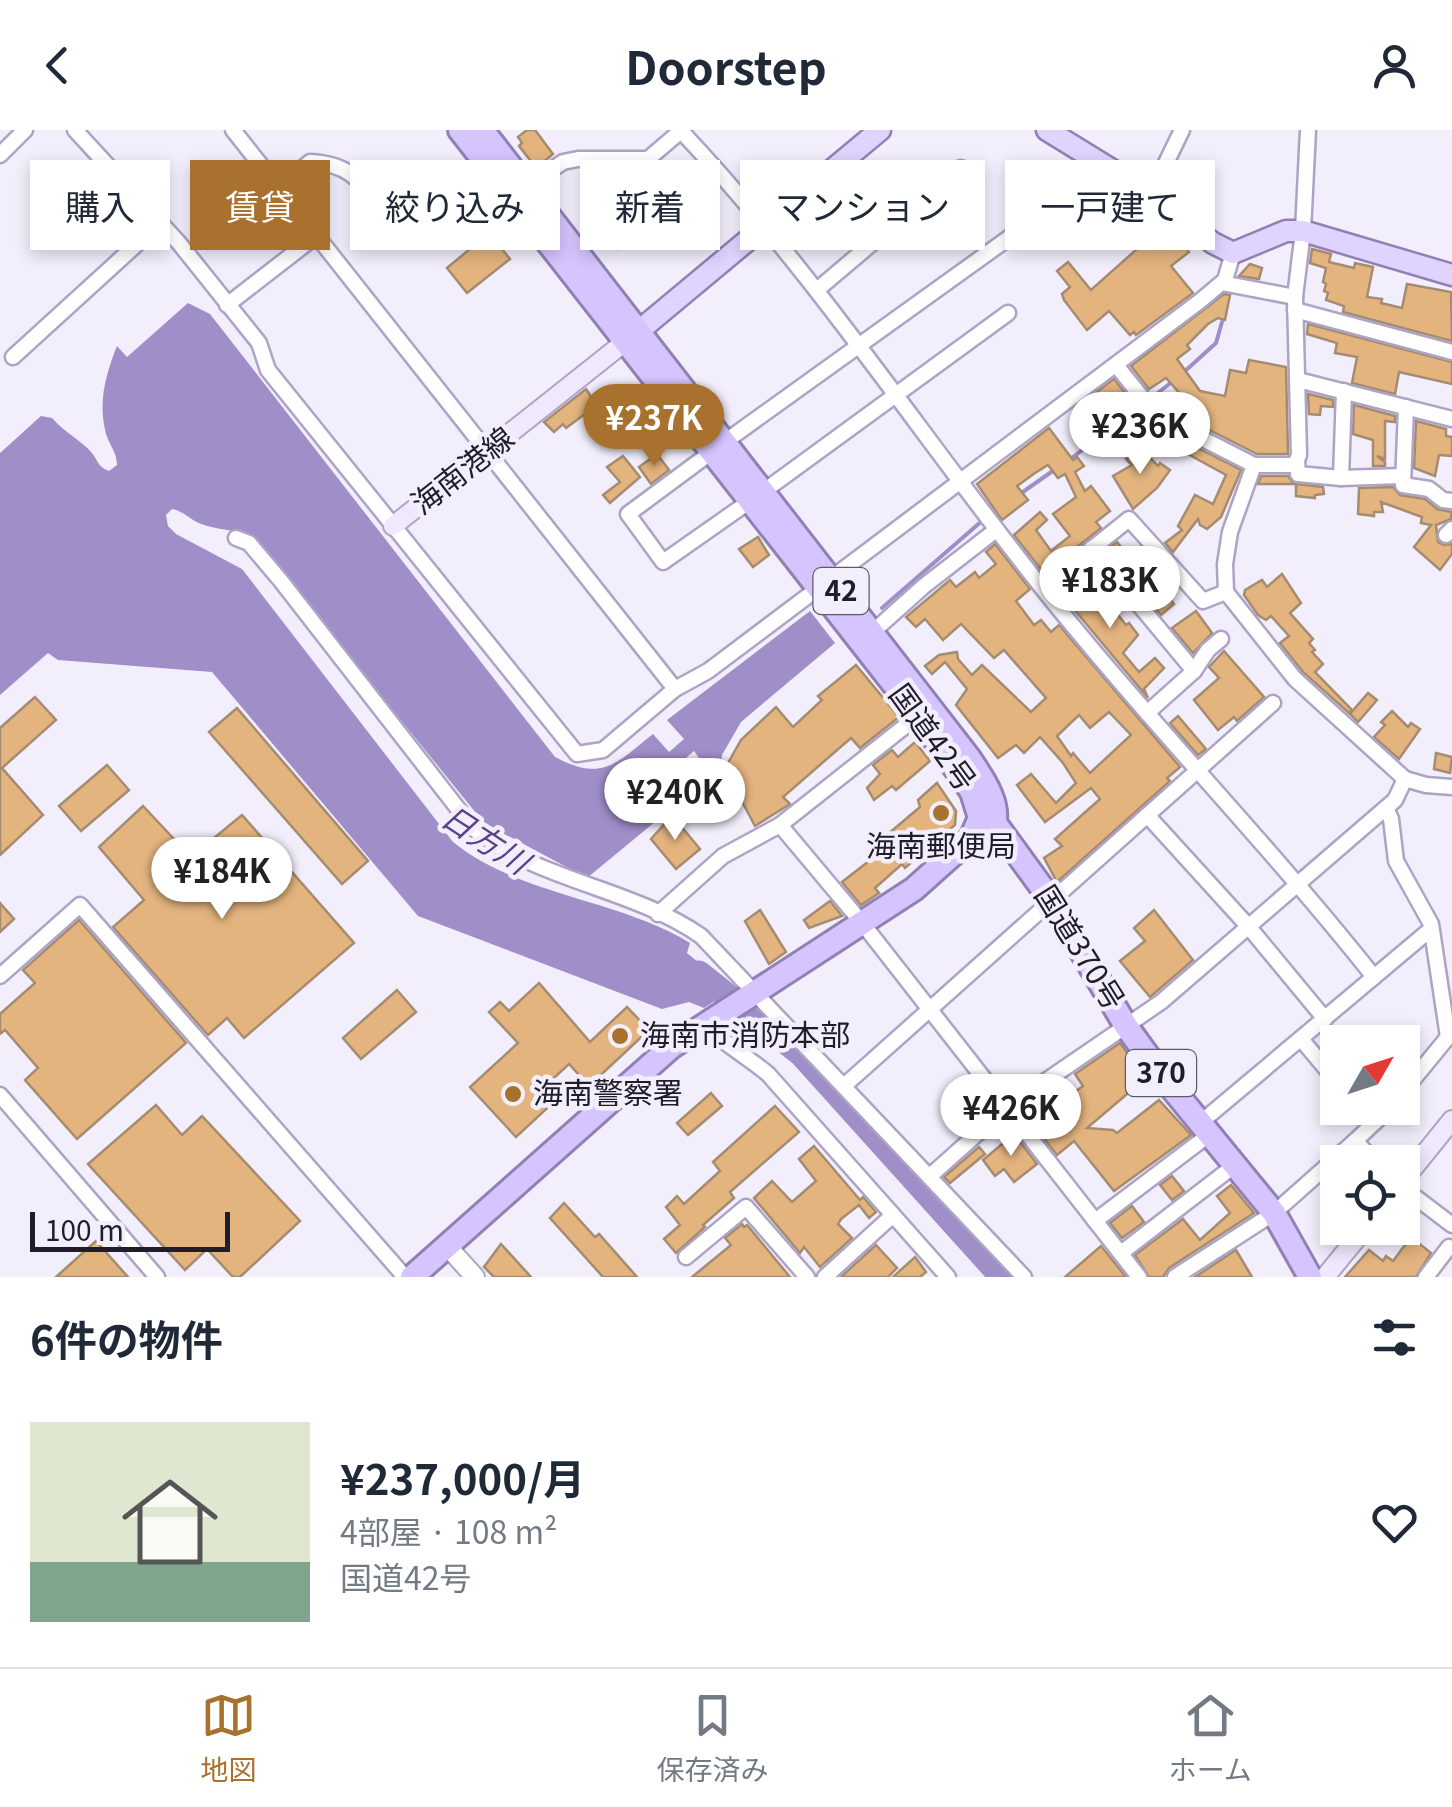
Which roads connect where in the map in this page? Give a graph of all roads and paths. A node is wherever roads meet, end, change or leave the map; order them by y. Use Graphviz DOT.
graph roads {
  1 [pos="26,130"];
  2 [pos="75,130"];
  3 [pos="233,130"];
  4 [pos="460,130"];
  5 [pos="482,130"];
  6 [pos="681,130"];
  7 [pos="880,130"];
  8 [pos="1047,130"];
  9 [pos="1182,130"];
  10 [pos="1308,130"];
  11 [pos="0,154"];
  12 [pos="103,160"];
  13 [pos="257,160"];
  14 [pos="493,160"];
  15 [pos="497,160"];
  16 [pos="844,160"];
  17 [pos="1095,160"];
  18 [pos="1167,160"];
  19 [pos="560,165"];
  20 [pos="740,197"];
  21 [pos="1303,231"];
  22 [pos="170,234"];
  23 [pos="1005,240"];
  24 [pos="560,243"];
  25 [pos="1215,244"];
  26 [pos="740,247"];
  27 [pos="129,250"];
  28 [pos="298,250"];
  29 [pos="327,250"];
  30 [pos="785,250"];
  31 [pos="864,250"];
  32 [pos="1232,254"];
  33 [pos="1452,275"];
  34 [pos="1222,283"];
  35 [pos="818,289"];
  36 [pos="227,304"];
  37 [pos="1295,304"];
  38 [pos="1008,313"];
  39 [pos="633,336"];
  40 [pos="859,343"];
  41 [pos="1452,352"];
  42 [pos="12,357"];
  43 [pos="1116,366"];
  44 [pos="1298,380"];
  45 [pos="1344,392"];
  46 [pos="896,393"];
  47 [pos="1406,407"];
  48 [pos="1452,419"];
  49 [pos="720,446"];
  50 [pos="487,451"];
  51 [pos="1297,460"];
  52 [pos="1254,465"];
  53 [pos="1404,476"];
  54 [pos="1341,478"];
  55 [pos="961,482"];
  56 [pos="757,496"];
  57 [pos="1452,501"];
  58 [pos="393,526"];
  59 [pos="996,530"];
  60 [pos="236,538"];
  61 [pos="1092,548"];
  62 [pos="824,583"];
  63 [pos="1042,588"];
  64 [pos="1226,592"];
  65 [pos="867,637"];
  66 [pos="1221,638"];
  67 [pos="1194,670"];
  68 [pos="675,690"];
  69 [pos="1273,703"];
  70 [pos="925,711"];
  71 [pos="1148,713"];
  72 [pos="1198,770"];
  73 [pos="1404,778"];
  74 [pos="1452,787"];
  75 [pos="979,788"];
  76 [pos="1386,808"];
  77 [pos="1147,815"];
  78 [pos="996,823"];
  79 [pos="780,825"];
  80 [pos="971,856"];
  81 [pos="1024,861"];
  82 [pos="1299,882"];
  83 [pos="1051,900"];
  84 [pos="658,914"];
  85 [pos="1248,926"];
  86 [pos="1430,929"];
  87 [pos="867,930"];
  88 [pos="0,976"];
  89 [pos="1374,977"];
  90 [pos="757,999"];
  91 [pos="928,1010"];
  92 [pos="1325,1019"];
  93 [pos="1126,1026"];
  94 [pos="713,1027"];
  95 [pos="1450,1036"];
  96 [pos="1301,1039"];
  97 [pos="1320,1062"];
  98 [pos="1420,1072"];
  99 [pos="845,1086"];
  100 [pos="0,1094"];
  101 [pos="1006,1108"];
  102 [pos="1452,1120"];
  103 [pos="1372,1125"];
  104 [pos="1205,1128"];
  105 [pos="1355,1141"];
  106 [pos="1359,1145"];
  107 [pos="1420,1162"];
  108 [pos="1235,1165"];
  109 [pos="930,1176"];
  110 [pos="1420,1199"];
  111 [pos="1274,1213"];
  112 [pos="894,1215"];
  113 [pos="1095,1221"];
  114 [pos="1452,1225"];
  115 [pos="1351,1245"];
  116 [pos="1451,1246"];
  117 [pos="452,1251"];
  118 [pos="1120,1253"];
  119 [pos="686,1257"];
  120 [pos="157,1277"];
  121 [pos="408,1277"];
  122 [pos="432,1277"];
  123 [pos="475,1277"];
  124 [pos="807,1277"];
  125 [pos="824,1277"];
  126 [pos="948,1277"];
  127 [pos="1024,1277"];
  128 [pos="1140,1277"];
  129 [pos="1175,1277"];
  130 [pos="1310,1277"];
  131 [pos="1325,1277"];
  132 [pos="1426,1277"];
  1 -- 11 [label="street"];
  2 -- 12 [label="street"];
  3 -- 13 [label="street"];
  4 -- 14 [label="highway, 国道42号 / 42"];
  5 -- 15 [label="highway, 国道42号 / 42"];
  6 -- 19 [label="street"];
  6 -- 20 [label="street"];
  7 -- 16 [label="main road"];
  8 -- 17 [label="main road"];
  9 -- 18 [label="street"];
  10 -- 21 [label="street"];
  21 -- 32 [label="main road"];
  21 -- 33 [label="main road"];
  21 -- 37 [label="street"];
  22 -- 36 [label="street"];
  23 -- 40 [label="street"];
  24 -- 39 [label="highway, 国道42号 / 42"];
  25 -- 32 [label="main road"];
  26 -- 39 [label="main road"];
  27 -- 42 [label="street"];
  28 -- 36 [label="street"];
  29 -- 50 [label="street"];
  30 -- 35 [label="street"];
  31 -- 35 [label="street"];
  32 -- 34 [label="street"];
  34 -- 37 [label="street"];
  34 -- 43 [label="street"];
  35 -- 40 [label="street"];
  36 -- 58 [label="street"];
  37 -- 41 [label="street"];
  37 -- 44 [label="street"];
  38 -- 46 [label="street"];
  39 -- 49 [label="highway, 国道42号 / 42"];
  39 -- 50 [label="main road, 海南港線"];
  40 -- 46 [label="street"];
  40 -- 49 [label="street"];
  43 -- 52 [label="street"];
  43 -- 55 [label="street"];
  44 -- 45 [label="street"];
  44 -- 51 [label="street"];
  45 -- 47 [label="street"];
  45 -- 54 [label="street"];
  46 -- 55 [label="street"];
  46 -- 56 [label="street"];
  47 -- 48 [label="street"];
  47 -- 53 [label="street"];
  49 -- 56 [label="highway, 国道42号 / 42"];
  49 -- 56 [label="street"];
  50 -- 58 [label="main road, 海南港線"];
  50 -- 68 [label="street"];
  51 -- 52 [label="street"];
  51 -- 54 [label="street"];
  52 -- 64 [label="street"];
  53 -- 54 [label="street"];
  53 -- 57 [label="street"];
  55 -- 59 [label="street"];
  55 -- 62 [label="street"];
  56 -- 62 [label="highway, 国道42号 / 42"];
  58 -- 68 [label="street"];
  59 -- 63 [label="street"];
  59 -- 65 [label="street"];
  60 -- 84 [label="street"];
  61 -- 63 [label="street"];
  61 -- 64 [label="street"];
  61 -- 67 [label="street"];
  62 -- 65 [label="highway, 国道42号 / 42"];
  62 -- 68 [label="street"];
  63 -- 71 [label="street"];
  64 -- 73 [label="street"];
  65 -- 70 [label="highway, 国道42号 / 42"];
  66 -- 67 [label="street"];
  67 -- 71 [label="street"];
  69 -- 72 [label="street"];
  70 -- 75 [label="highway, 国道42号 / 42"];
  70 -- 79 [label="street"];
  71 -- 72 [label="street"];
  72 -- 77 [label="street"];
  72 -- 82 [label="street"];
  73 -- 74 [label="street"];
  73 -- 76 [label="street"];
  75 -- 78 [label="highway, 国道370号 / 370"];
  75 -- 81 [label="highway, 国道370号 / 370"];
  75 -- 87 [label="highway, 国道42号"];
  76 -- 82 [label="street"];
  76 -- 86 [label="street"];
  77 -- 83 [label="street"];
  77 -- 85 [label="street"];
  78 -- 80 [label="highway, 国道42号"];
  78 -- 81 [label="highway, 国道370号 / 370"];
  79 -- 84 [label="street"];
  79 -- 87 [label="street"];
  80 -- 81 [label="highway, 国道370号"];
  80 -- 87 [label="highway, 国道42号"];
  81 -- 83 [label="highway, 国道370号 / 370"];
  82 -- 85 [label="street"];
  82 -- 89 [label="street"];
  83 -- 91 [label="street"];
  83 -- 93 [label="highway, 国道370号 / 370"];
  84 -- 90 [label="street"];
  85 -- 92 [label="street"];
  85 -- 93 [label="street"];
  86 -- 89 [label="street"];
  86 -- 95 [label="street"];
  87 -- 90 [label="highway, 国道42号"];
  87 -- 91 [label="street"];
  88 -- 121 [label="street"];
  89 -- 92 [label="street"];
  90 -- 94 [label="highway, 国道42号"];
  90 -- 99 [label="street"];
  91 -- 99 [label="street"];
  91 -- 101 [label="street"];
  92 -- 96 [label="street"];
  93 -- 101 [label="street"];
  93 -- 104 [label="highway, 国道370号 / 370"];
  94 -- 112 [label="street"];
  94 -- 117 [label="highway, 国道42号"];
  95 -- 98 [label="street"];
  96 -- 97 [label="street"];
  96 -- 104 [label="street"];
  99 -- 109 [label="street"];
  100 -- 120 [label="street"];
  101 -- 109 [label="street"];
  101 -- 113 [label="street"];
  102 -- 107 [label="main road"];
  103 -- 105 [label="street"];
  104 -- 108 [label="highway, 国道370号 / 370"];
  104 -- 113 [label="street"];
  105 -- 106 [label="street"];
  105 -- 111 [label="street"];
  108 -- 111 [label="highway, 国道370号 / 370"];
  108 -- 118 [label="street"];
  109 -- 127 [label="street"];
  110 -- 114 [label="street"];
  111 -- 129 [label="street"];
  111 -- 130 [label="highway, 国道370号 / 370"];
  112 -- 125 [label="street"];
  112 -- 126 [label="street"];
  113 -- 118 [label="street"];
  115 -- 131 [label="main road"];
  116 -- 132 [label="street"];
  117 -- 121 [label="highway, 国道42号"];
  117 -- 122 [label="highway, 国道42号"];
  117 -- 123 [label="street"];
  118 -- 128 [label="street"];
  119 -- 124 [label="street"];
}
